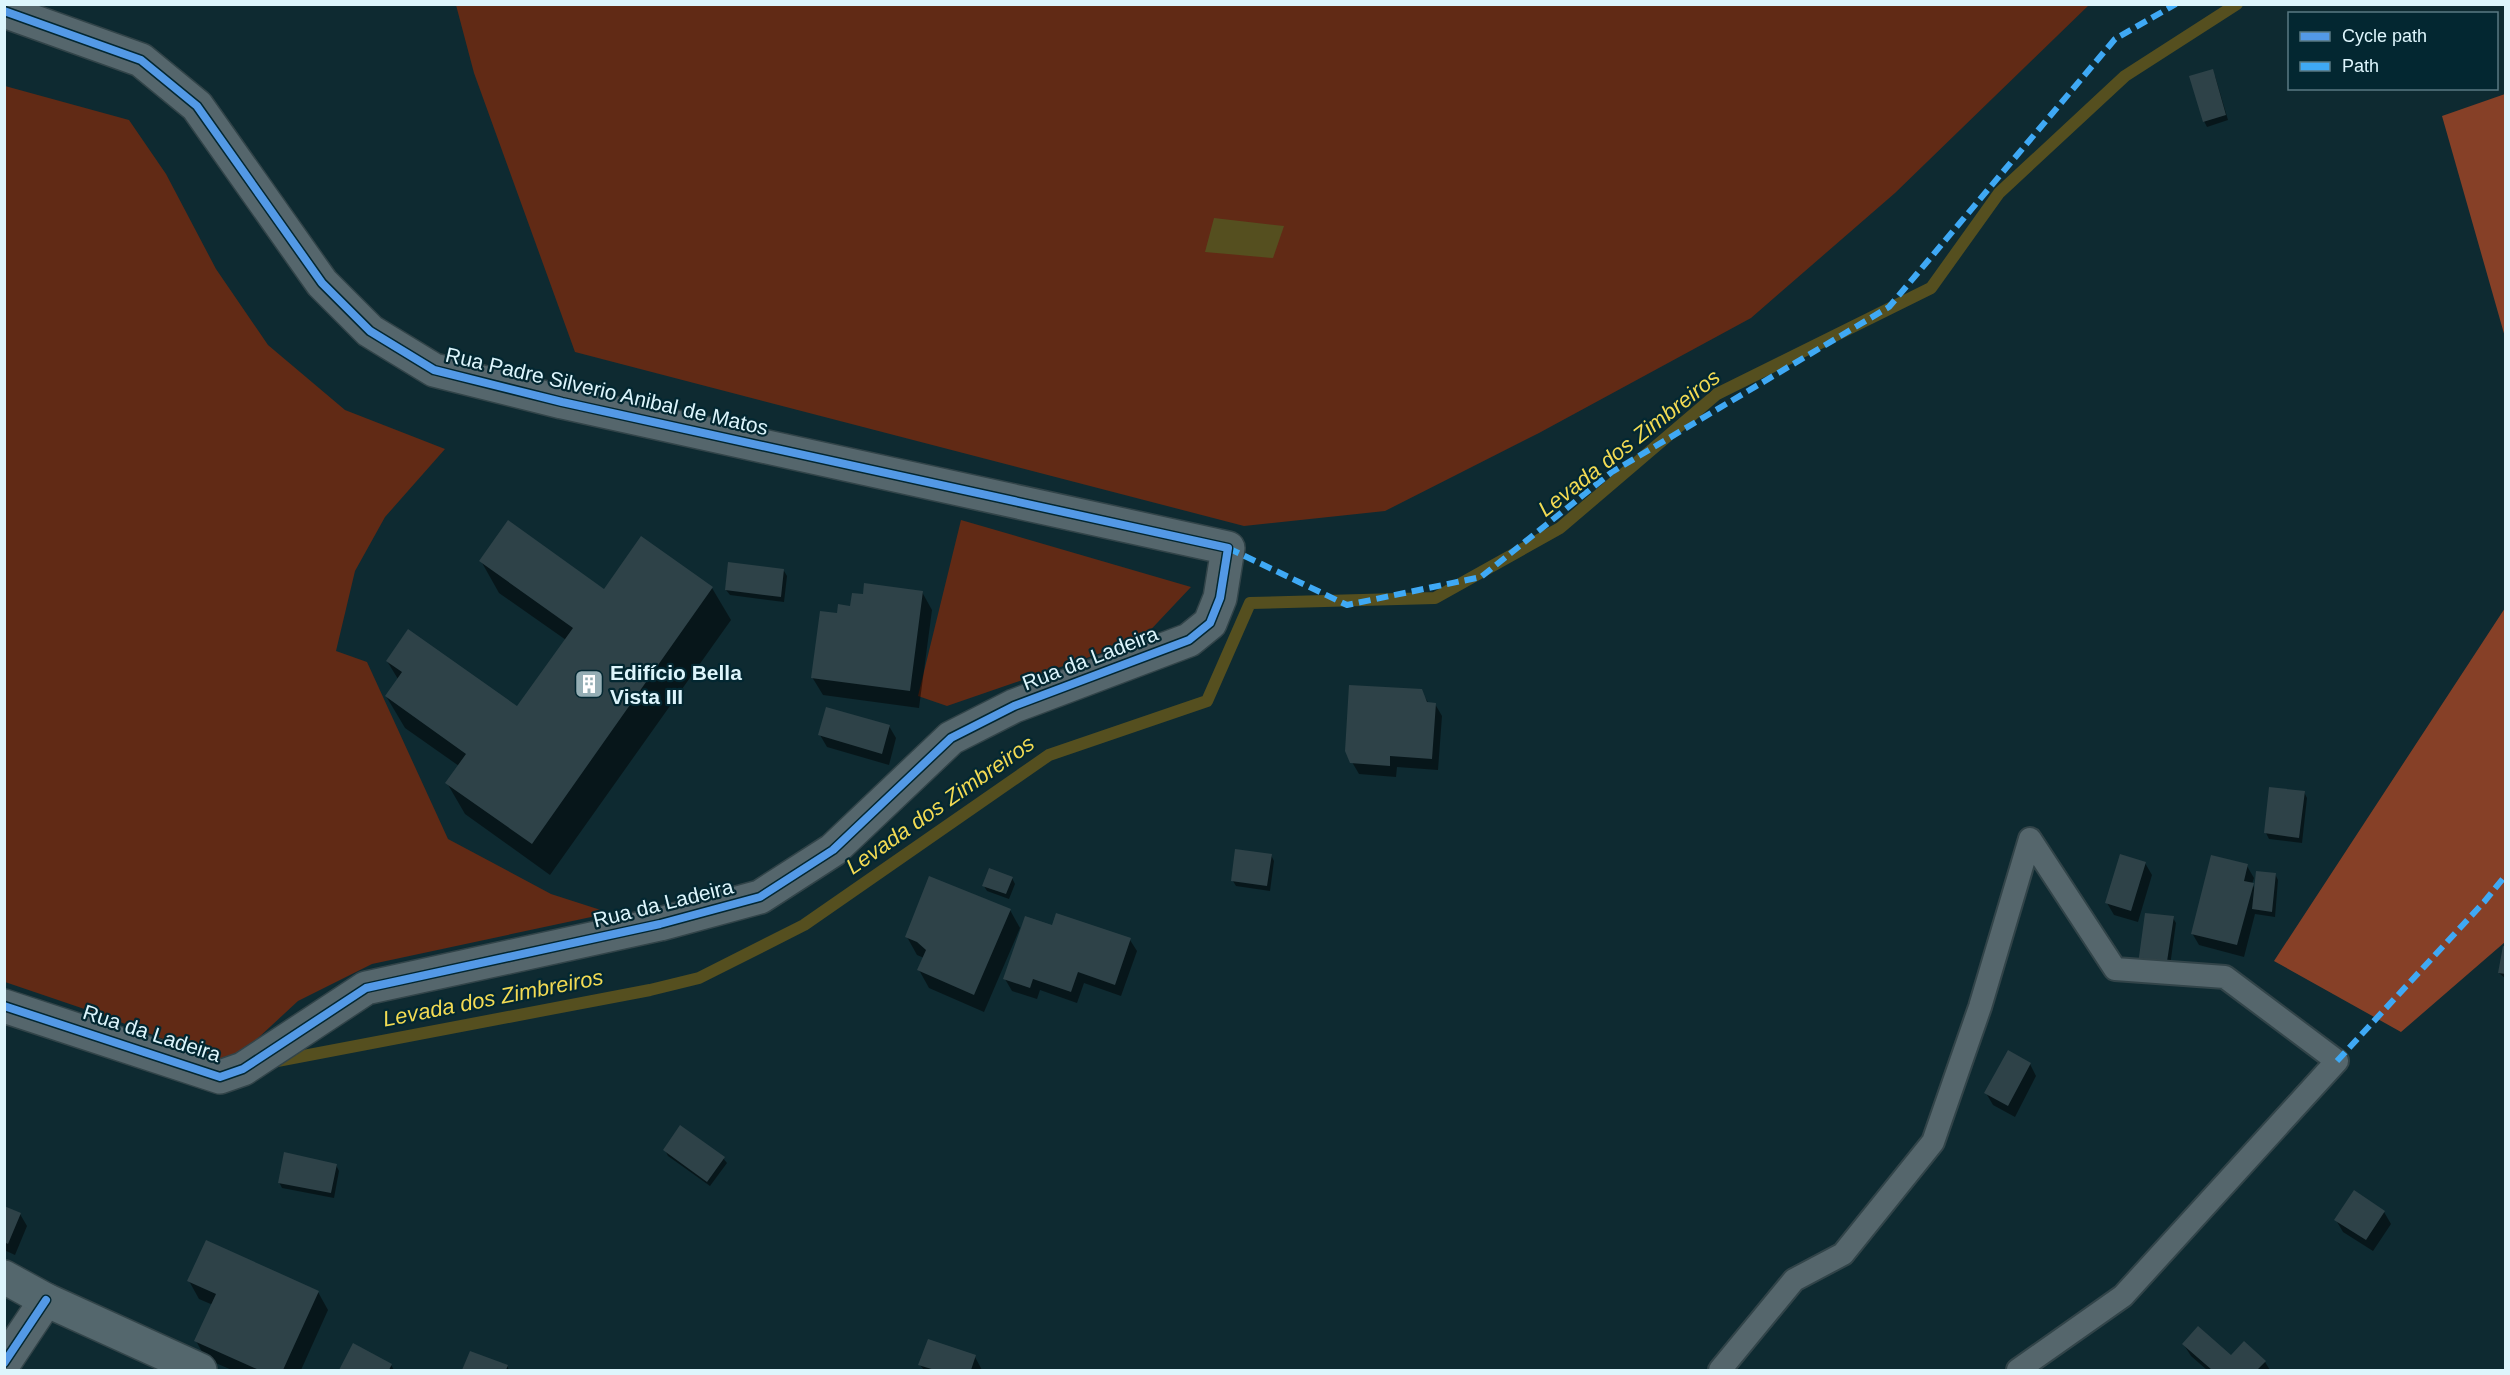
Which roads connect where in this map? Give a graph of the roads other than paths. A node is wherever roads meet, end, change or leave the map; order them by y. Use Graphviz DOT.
graph roads {
  1 [pos="4,11"];
  2 [pos="1228,548"];
  3 [pos="4,1006"];
  4 [pos="4,1277"];
  5 [pos="46,1300"];
  6 [pos="4,1363"];
  7 [pos="200,1371"];
  8 [pos="1720,1371"];
  9 [pos="2018,1371"];
  1 -- 2 [label="street, Rua Padre Silverio Anibal de Matos"];
  2 -- 3 [label="street, Rua da Ladeira"];
  4 -- 5 [label="main road"];
  5 -- 6 [label="street"];
  5 -- 7 [label="main road"];
  8 -- 9 [label="lane"];
}
